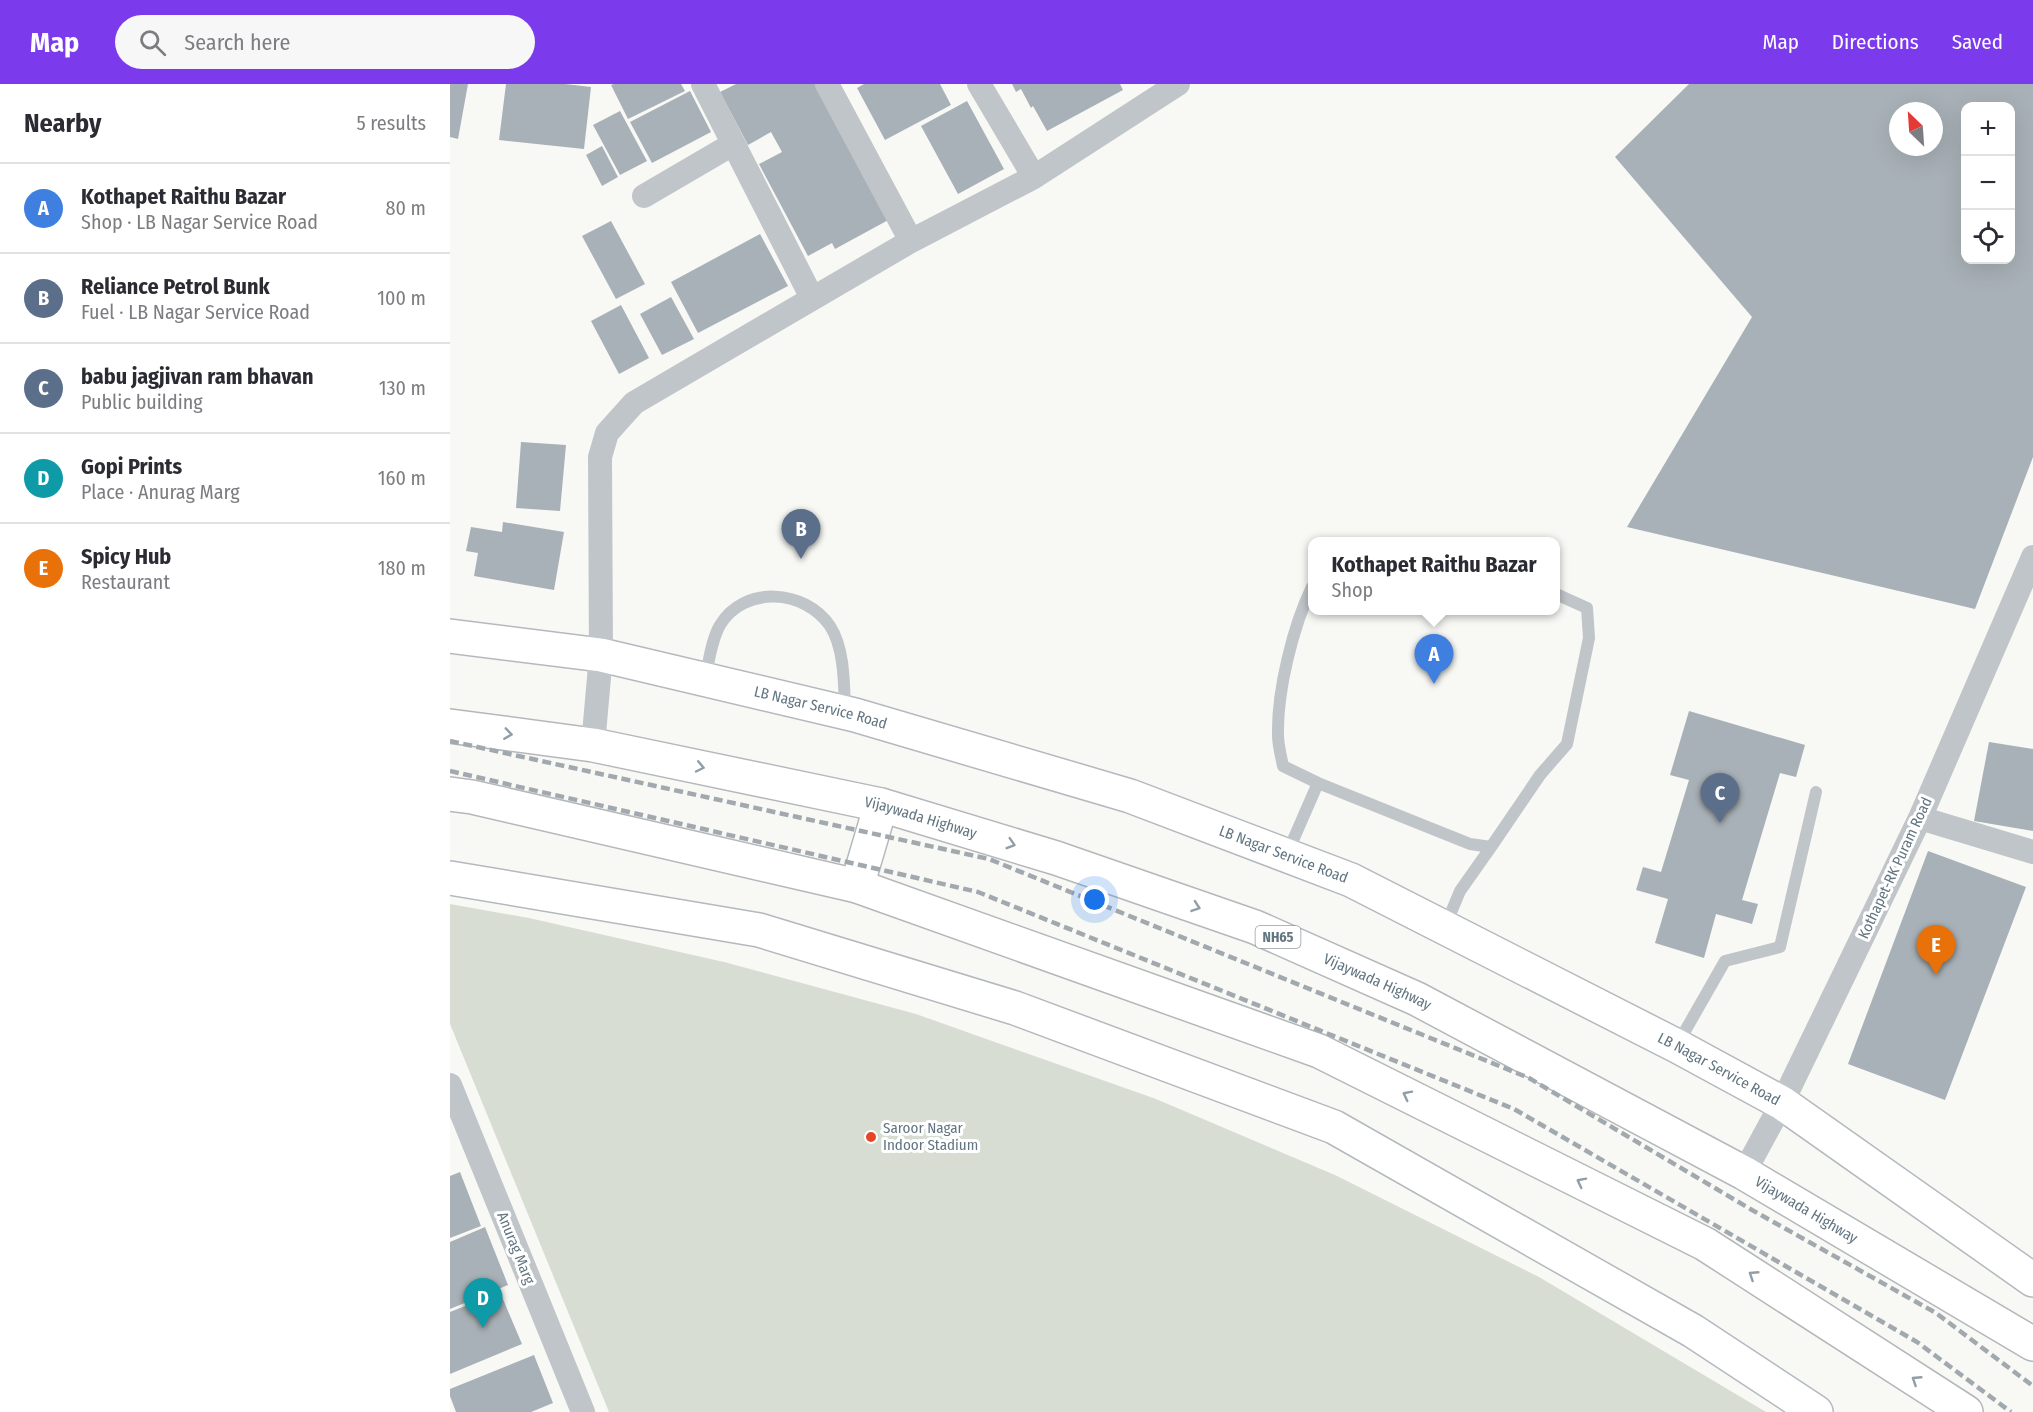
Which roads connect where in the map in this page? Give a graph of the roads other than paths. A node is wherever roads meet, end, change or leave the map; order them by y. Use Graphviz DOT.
graph roads {
  1 [pos="703,84"];
  2 [pos="827,84"];
  3 [pos="979,84"];
  4 [pos="1178,84"];
  5 [pos="733,144"];
  6 [pos="1034,177"];
  7 [pos="644,196"];
  8 [pos="911,241"];
  9 [pos="812,298"];
  10 [pos="2033,557"];
  11 [pos="1560,596"];
  12 [pos="1308,598"];
  13 [pos="450,636"];
  14 [pos="601,655"];
  15 [pos="705,680"];
  16 [pos="845,713"];
  17 [pos="450,726"];
  18 [pos="593,745"];
  19 [pos="1318,783"];
  20 [pos="1816,792"];
  21 [pos="450,794"];
  22 [pos="881,805"];
  23 [pos="1920,818"];
  24 [pos="1491,847"];
  25 [pos="2033,852"];
  26 [pos="1286,855"];
  27 [pos="450,878"];
  28 [pos="857,886"];
  29 [pos="1445,928"];
  30 [pos="1677,1046"];
  31 [pos="450,1085"];
  32 [pos="1782,1103"];
  33 [pos="1744,1173"];
  34 [pos="2033,1280"];
  35 [pos="2033,1344"];
  36 [pos="583,1412"];
  37 [pos="1816,1412"];
  38 [pos="1966,1412"];
  1 -- 5 [label="street"];
  2 -- 8 [label="street"];
  3 -- 6 [label="street"];
  4 -- 6 [label="street"];
  5 -- 7 [label="street"];
  5 -- 9 [label="street"];
  6 -- 8 [label="street"];
  8 -- 9 [label="street"];
  9 -- 14 [label="street"];
  10 -- 23 [label="street, Kothapet-RK Puram Road"];
  11 -- 24 [label="lane"];
  12 -- 19 [label="lane"];
  13 -- 14 [label="main road, LB Nagar Service Road"];
  14 -- 15 [label="main road, LB Nagar Service Road"];
  14 -- 18 [label="street"];
  15 -- 16 [label="main road, LB Nagar Service Road"];
  15 -- 16 [label="lane"];
  16 -- 26 [label="main road, LB Nagar Service Road"];
  17 -- 18 [label="main road, Vijaywada Highway / NH65, one-way"];
  18 -- 22 [label="main road, Vijaywada Highway / NH65, one-way"];
  19 -- 24 [label="lane"];
  19 -- 26 [label="lane"];
  20 -- 30 [label="lane"];
  21 -- 28 [label="main road"];
  22 -- 28 [label="main road"];
  22 -- 33 [label="main road, Vijaywada Highway / NH65, one-way"];
  23 -- 25 [label="street"];
  23 -- 32 [label="street, Kothapet-RK Puram Road"];
  24 -- 29 [label="lane"];
  26 -- 29 [label="main road, LB Nagar Service Road"];
  27 -- 37 [label="main road"];
  38 -- 28 [label="main road, one-way"];
  29 -- 30 [label="main road, LB Nagar Service Road"];
  30 -- 32 [label="main road, LB Nagar Service Road"];
  31 -- 36 [label="street, Anurag Marg"];
  32 -- 33 [label="street, Kothapet-RK Puram Road"];
  32 -- 34 [label="main road, LB Nagar Service Road"];
  33 -- 35 [label="main road, Vijaywada Highway / NH65"];
}
